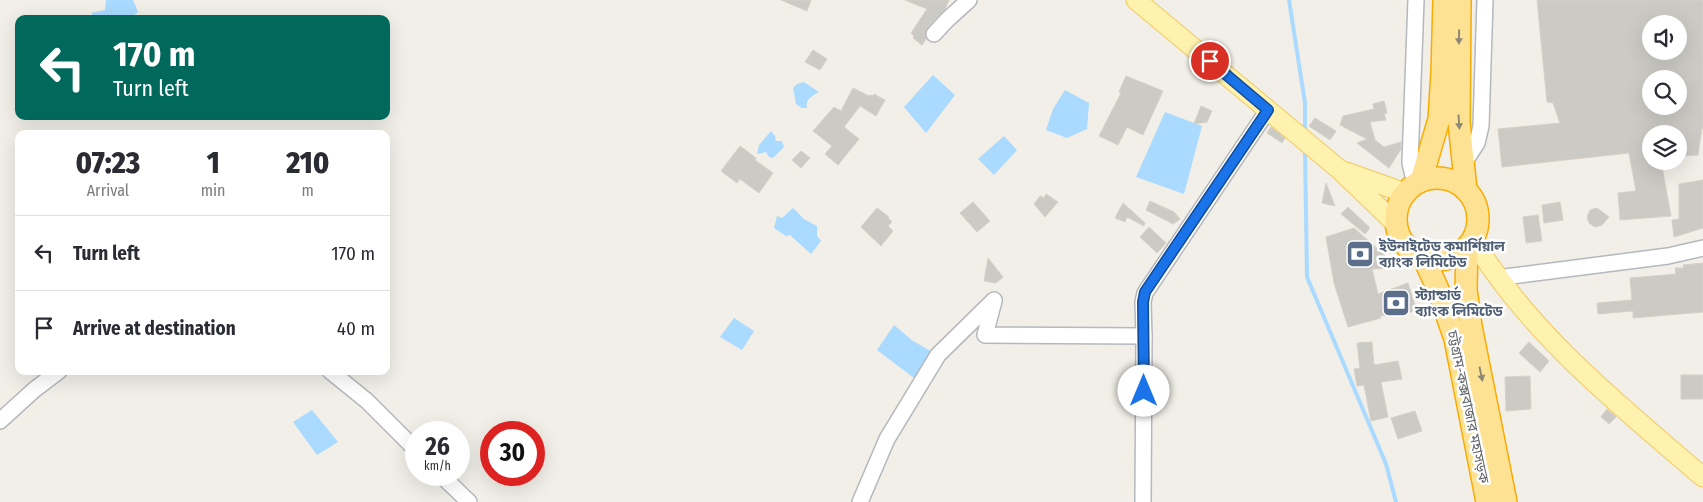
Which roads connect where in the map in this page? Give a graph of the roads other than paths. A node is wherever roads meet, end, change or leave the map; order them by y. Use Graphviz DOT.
graph roads {
  1 [pos="969,0"];
  2 [pos="1136,0"];
  3 [pos="1416,0"];
  4 [pos="1444,0"];
  5 [pos="1460,0"];
  6 [pos="1485,0"];
  7 [pos="934,34"];
  8 [pos="1450,73"];
  9 [pos="1268,110"];
  10 [pos="1464,163"];
  11 [pos="1340,170"];
  12 [pos="1414,186"];
  13 [pos="1466,190"];
  14 [pos="1396,225"];
  15 [pos="1470,243"];
  16 [pos="1703,248"];
  17 [pos="1424,257"];
  18 [pos="1497,278"];
  19 [pos="1144,336"];
  20 [pos="54,375"];
  21 [pos="335,375"];
  22 [pos="0,421"];
  23 [pos="405,439"];
  24 [pos="1703,477"];
  25 [pos="452,486"];
  26 [pos="468,502"];
  27 [pos="860,502"];
  28 [pos="1143,502"];
  29 [pos="1487,502"];
  30 [pos="1506,502"];
  1 -- 7 [label="street"];
  2 -- 9 [label="main road"];
  3 -- 12 [label="street"];
  4 -- 8 [label="highway"];
  5 -- 8 [label="highway, one-way"];
  6 -- 10 [label="street"];
  8 -- 10 [label="highway, one-way"];
  8 -- 12 [label="highway"];
  9 -- 11 [label="main road"];
  9 -- 19 [label="street"];
  10 -- 13 [label="highway"];
  11 -- 12 [label="main road"];
  11 -- 14 [label="main road"];
  12 -- 13 [label="highway"];
  12 -- 14 [label="highway"];
  13 -- 15 [label="highway"];
  14 -- 17 [label="highway"];
  15 -- 17 [label="highway"];
  15 -- 18 [label="main road"];
  15 -- 30 [label="highway, চট্টগ্রাম-কক্সবাজার মহাসড়ক, one-way"];
  16 -- 18 [label="street"];
  17 -- 29 [label="highway, চট্টগ্রাম-কক্সবাজার মহাসড়ক"];
  18 -- 24 [label="main road"];
  19 -- 27 [label="street"];
  19 -- 28 [label="street"];
  20 -- 22 [label="street"];
  21 -- 23 [label="street"];
  25 -- 26 [label="street"];
}
